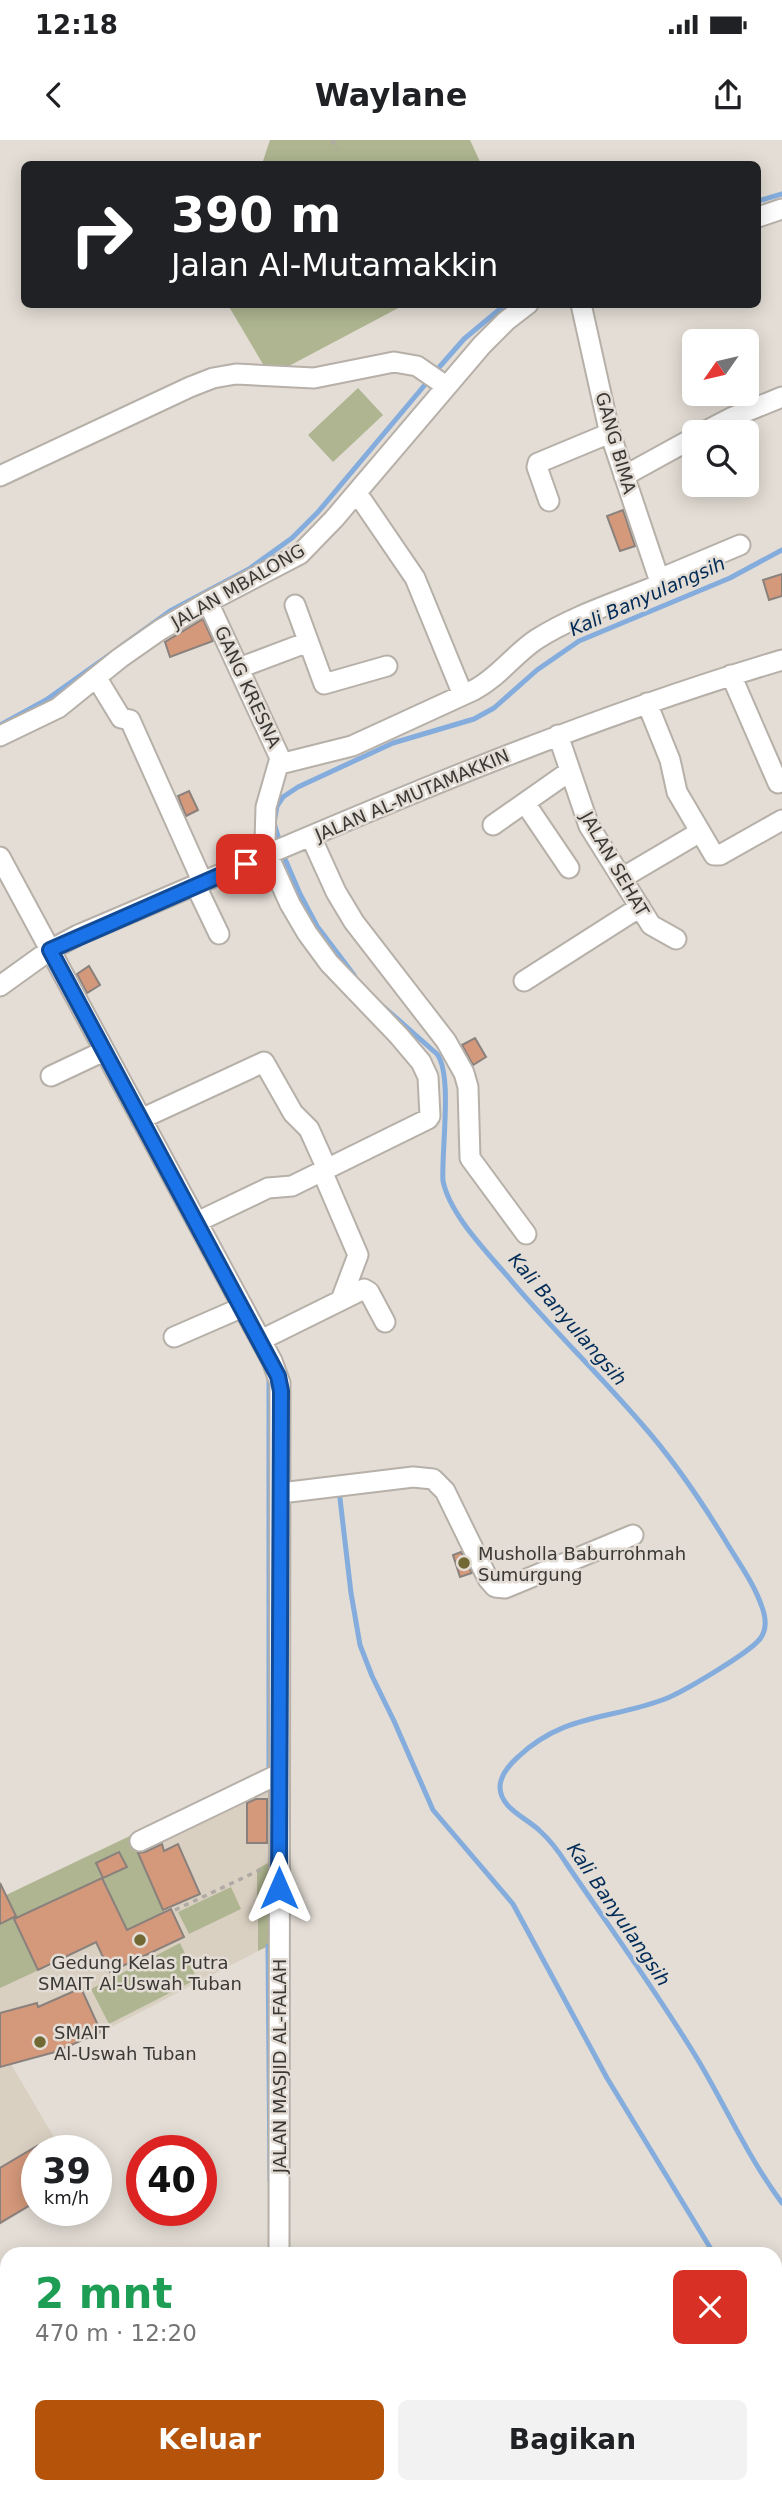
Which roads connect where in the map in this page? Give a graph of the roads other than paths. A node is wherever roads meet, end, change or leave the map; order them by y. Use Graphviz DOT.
graph roads {
  1 [pos="782,209"];
  2 [pos="761,215"];
  3 [pos="523,308"];
  4 [pos="582,308"];
  5 [pos="437,379"];
  6 [pos="781,399"];
  7 [pos="727,420"];
  8 [pos="610,433"];
  9 [pos="682,444"];
  10 [pos="0,476"];
  11 [pos="624,476"];
  12 [pos="356,493"];
  13 [pos="549,501"];
  14 [pos="740,545"];
  15 [pos="659,579"];
  16 [pos="208,602"];
  17 [pos="295,605"];
  18 [pos="308,642"];
  19 [pos="782,660"];
  20 [pos="387,666"];
  21 [pos="239,668"];
  22 [pos="732,675"];
  23 [pos="96,677"];
  24 [pos="463,695"];
  25 [pos="647,703"];
  26 [pos="558,735"];
  27 [pos="0,736"];
  28 [pos="280,764"];
  29 [pos="570,771"];
  30 [pos="778,783"];
  31 [pos="525,803"];
  32 [pos="782,820"];
  33 [pos="493,825"];
  34 [pos="700,832"];
  35 [pos="309,838"];
  36 [pos="269,855"];
  37 [pos="0,857"];
  38 [pos="569,868"];
  39 [pos="622,878"];
  40 [pos="200,884"];
  41 [pos="640,907"];
  42 [pos="219,934"];
  43 [pos="676,939"];
  44 [pos="50,950"];
  45 [pos="524,981"];
  46 [pos="0,986"];
  47 [pos="104,1051"];
  48 [pos="51,1076"];
  49 [pos="141,1119"];
  50 [pos="324,1170"];
  51 [pos="197,1222"];
  52 [pos="526,1234"];
  53 [pos="341,1300"];
  54 [pos="243,1307"];
  55 [pos="385,1322"];
  56 [pos="174,1337"];
  57 [pos="261,1340"];
  58 [pos="281,1493"];
  59 [pos="633,1535"];
  60 [pos="279,1774"];
  61 [pos="140,1841"];
  62 [pos="279,2247"];
  1 -- 2 [label="street"];
  3 -- 5 [label="street, JALAN MBALONG"];
  4 -- 8 [label="street, GANG BIMA"];
  5 -- 10 [label="street"];
  5 -- 12 [label="street, JALAN MBALONG"];
  6 -- 7 [label="street"];
  8 -- 11 [label="street, GANG BIMA"];
  8 -- 13 [label="street"];
  9 -- 11 [label="street"];
  11 -- 15 [label="street, GANG BIMA"];
  12 -- 16 [label="street, JALAN MBALONG"];
  12 -- 24 [label="street"];
  14 -- 15 [label="street"];
  15 -- 24 [label="street"];
  16 -- 21 [label="street, GANG KRESNA"];
  16 -- 23 [label="street, JALAN MBALONG"];
  17 -- 18 [label="street"];
  18 -- 20 [label="street"];
  18 -- 21 [label="street"];
  19 -- 22 [label="street, JALAN AL-MUTAMAKKIN"];
  21 -- 28 [label="street, GANG KRESNA"];
  22 -- 25 [label="street, JALAN AL-MUTAMAKKIN"];
  22 -- 30 [label="street"];
  23 -- 27 [label="street, JALAN MBALONG"];
  23 -- 40 [label="street"];
  24 -- 28 [label="street"];
  25 -- 26 [label="street, JALAN AL-MUTAMAKKIN"];
  25 -- 34 [label="street"];
  26 -- 29 [label="street, JALAN SEHAT"];
  26 -- 35 [label="street, JALAN AL-MUTAMAKKIN"];
  28 -- 36 [label="street, GANG KRESNA"];
  29 -- 31 [label="street"];
  29 -- 39 [label="street, JALAN SEHAT"];
  31 -- 33 [label="street"];
  31 -- 38 [label="street"];
  32 -- 34 [label="street"];
  34 -- 39 [label="street"];
  35 -- 36 [label="street, JALAN AL-MUTAMAKKIN"];
  35 -- 52 [label="street"];
  36 -- 40 [label="street, JALAN AL-MUTAMAKKIN"];
  36 -- 50 [label="street"];
  37 -- 44 [label="street, JALAN MASJID AL-FALAH"];
  39 -- 41 [label="street, JALAN SEHAT"];
  40 -- 42 [label="street"];
  40 -- 44 [label="street, JALAN AL-MUTAMAKKIN"];
  41 -- 43 [label="street, JALAN SEHAT"];
  41 -- 45 [label="street"];
  44 -- 46 [label="street, JALAN AL-MUTAMAKKIN"];
  44 -- 47 [label="street, JALAN MASJID AL-FALAH"];
  47 -- 48 [label="street"];
  47 -- 49 [label="street, JALAN MASJID AL-FALAH"];
  49 -- 50 [label="street"];
  49 -- 51 [label="street, JALAN MASJID AL-FALAH"];
  50 -- 51 [label="street"];
  50 -- 53 [label="street"];
  51 -- 54 [label="street, JALAN MASJID AL-FALAH"];
  53 -- 55 [label="street"];
  53 -- 57 [label="street"];
  54 -- 56 [label="street"];
  54 -- 57 [label="street, JALAN MASJID AL-FALAH"];
  57 -- 58 [label="street, JALAN MASJID AL-FALAH"];
  58 -- 59 [label="street"];
  58 -- 60 [label="street, JALAN MASJID AL-FALAH"];
  60 -- 61 [label="street"];
  60 -- 62 [label="street, JALAN MASJID AL-FALAH"];
}
